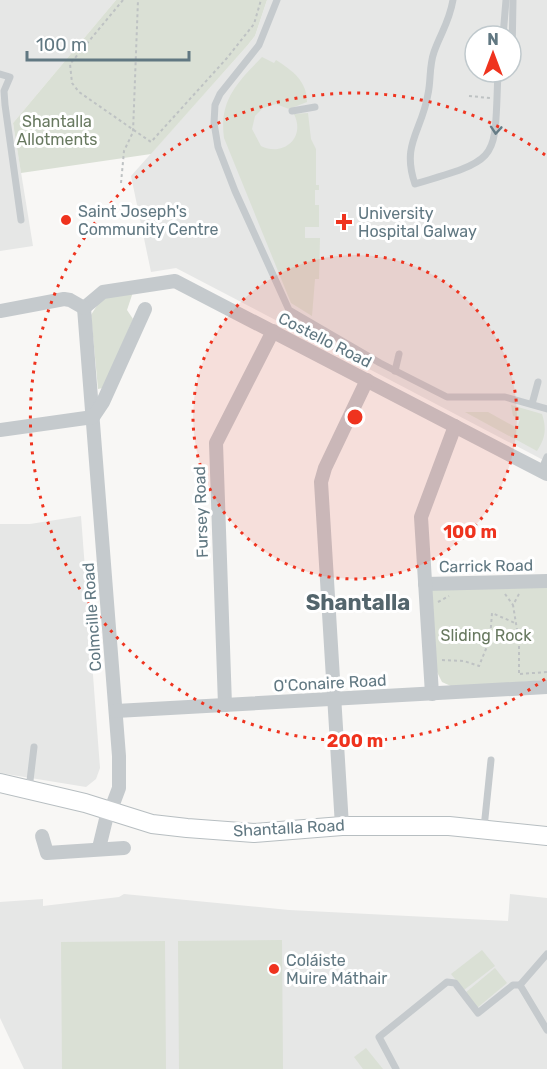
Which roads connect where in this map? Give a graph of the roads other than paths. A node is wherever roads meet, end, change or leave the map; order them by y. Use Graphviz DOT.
graph roads {
  1 [pos="277,0"];
  2 [pos="453,0"];
  3 [pos="506,0"];
  4 [pos="513,0"];
  5 [pos="504,24"];
  6 [pos="513,24"];
  7 [pos="0,74"];
  8 [pos="498,84"];
  9 [pos="418,99"];
  10 [pos="427,100"];
  11 [pos="315,107"];
  12 [pos="292,111"];
  13 [pos="21,220"];
  14 [pos="84,308"];
  15 [pos="145,309"];
  16 [pos="0,310"];
  17 [pos="273,331"];
  18 [pos="399,354"];
  19 [pos="395,371"];
  20 [pos="367,380"];
  21 [pos="538,382"];
  22 [pos="532,404"];
  23 [pos="547,409"];
  24 [pos="93,417"];
  25 [pos="454,426"];
  26 [pos="0,430"];
  27 [pos="547,457"];
  28 [pos="544,473"];
  29 [pos="547,581"];
  30 [pos="425,584"];
  31 [pos="547,687"];
  32 [pos="432,694"];
  33 [pos="333,700"];
  34 [pos="225,705"];
  35 [pos="116,711"];
  36 [pos="34,747"];
  37 [pos="491,760"];
  38 [pos="0,783"];
  39 [pos="29,789"];
  40 [pos="109,812"];
  41 [pos="342,826"];
  42 [pos="484,828"];
  43 [pos="42,836"];
  44 [pos="547,836"];
  45 [pos="99,848"];
  46 [pos="124,848"];
  47 [pos="547,954"];
  48 [pos="520,985"];
  49 [pos="547,1030"];
  50 [pos="396,1069"];
  1 -- 19 [label="lane"];
  2 -- 10 [label="lane"];
  3 -- 5 [label="lane"];
  4 -- 6 [label="lane"];
  7 -- 13 [label="lane"];
  8 -- 10 [label="lane, one-way"];
  9 -- 10 [label="lane"];
  11 -- 12 [label="lane"];
  14 -- 16 [label="street"];
  14 -- 17 [label="street, Costello Road"];
  14 -- 24 [label="street, Colmcille Road"];
  15 -- 24 [label="street"];
  17 -- 20 [label="street, Costello Road"];
  17 -- 34 [label="street, Fursey Road"];
  18 -- 19 [label="lane"];
  19 -- 22 [label="lane"];
  20 -- 25 [label="street, Costello Road"];
  20 -- 33 [label="street"];
  21 -- 22 [label="lane"];
  22 -- 23 [label="lane"];
  24 -- 26 [label="street"];
  24 -- 35 [label="street, Colmcille Road"];
  25 -- 28 [label="street, Costello Road"];
  25 -- 30 [label="street"];
  27 -- 28 [label="lane"];
  29 -- 30 [label="street, Carrick Road"];
  30 -- 32 [label="street"];
  31 -- 32 [label="street, O'Conaire Road"];
  32 -- 33 [label="street, O'Conaire Road"];
  33 -- 34 [label="street, O'Conaire Road"];
  33 -- 41 [label="street"];
  34 -- 35 [label="street, O'Conaire Road"];
  35 -- 40 [label="street, Colmcille Road"];
  36 -- 39 [label="lane"];
  37 -- 42 [label="lane"];
  38 -- 39 [label="street, Shantalla Road"];
  39 -- 40 [label="street, Shantalla Road"];
  40 -- 41 [label="street, Shantalla Road"];
  40 -- 45 [label="street, Colmcille Road"];
  41 -- 42 [label="street, Shantalla Road"];
  42 -- 44 [label="street, Shantalla Road"];
  43 -- 45 [label="street"];
  45 -- 46 [label="street"];
  47 -- 48 [label="lane"];
  48 -- 49 [label="lane"];
  48 -- 50 [label="lane"];
}
